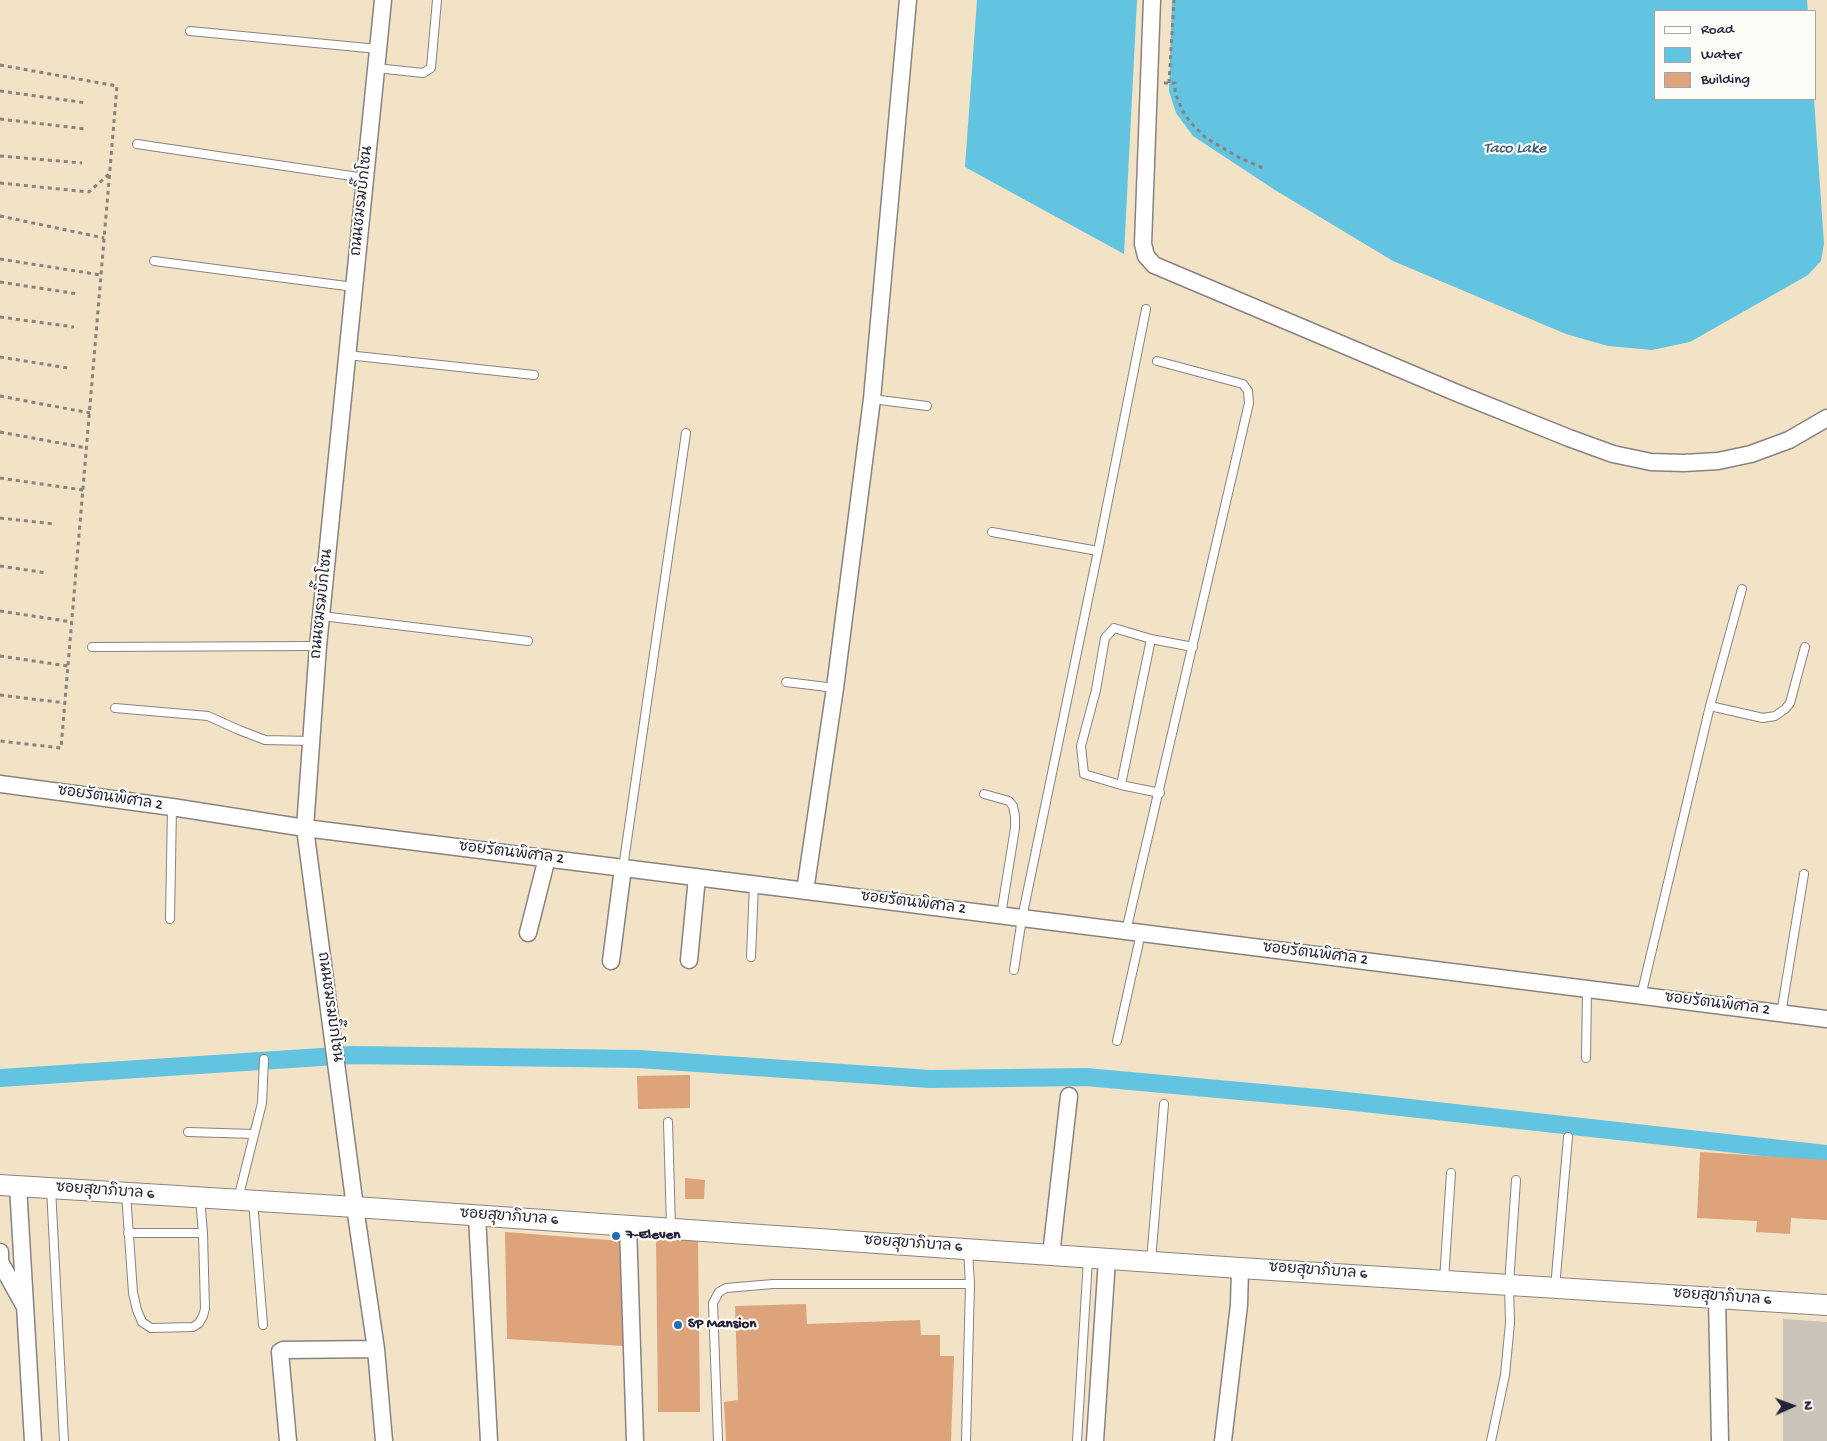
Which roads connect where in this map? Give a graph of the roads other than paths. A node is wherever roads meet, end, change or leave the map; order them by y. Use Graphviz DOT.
graph roads {
  1 [pos="383,0"];
  2 [pos="437,0"];
  3 [pos="908,0"];
  4 [pos="1152,0"];
  5 [pos="190,31"];
  6 [pos="378,49"];
  7 [pos="376,68"];
  8 [pos="138,144"];
  9 [pos="365,178"];
  10 [pos="154,261"];
  11 [pos="354,287"];
  12 [pos="1146,309"];
  13 [pos="348,356"];
  14 [pos="1157,361"];
  15 [pos="534,375"];
  16 [pos="872,399"];
  17 [pos="927,406"];
  18 [pos="1827,418"];
  19 [pos="686,433"];
  20 [pos="992,532"];
  21 [pos="1098,552"];
  22 [pos="1742,589"];
  23 [pos="322,616"];
  24 [pos="1151,639"];
  25 [pos="528,641"];
  26 [pos="318,646"];
  27 [pos="92,647"];
  28 [pos="1193,647"];
  29 [pos="1805,647"];
  30 [pos="786,682"];
  31 [pos="835,688"];
  32 [pos="1710,706"];
  33 [pos="115,708"];
  34 [pos="311,741"];
  35 [pos="0,784"];
  36 [pos="1121,785"];
  37 [pos="1160,792"];
  38 [pos="984,794"];
  39 [pos="172,807"];
  40 [pos="305,828"];
  41 [pos="547,858"];
  42 [pos="624,868"];
  43 [pos="1804,874"];
  44 [pos="697,877"];
  45 [pos="754,884"];
  46 [pos="805,891"];
  47 [pos="1001,915"];
  48 [pos="1022,918"];
  49 [pos="170,919"];
  50 [pos="1134,932"];
  51 [pos="528,933"];
  52 [pos="751,957"];
  53 [pos="690,960"];
  54 [pos="610,961"];
  55 [pos="1014,970"];
  56 [pos="1587,989"];
  57 [pos="1641,996"];
  58 [pos="1781,1014"];
  59 [pos="1827,1019"];
  60 [pos="1117,1041"];
  61 [pos="1586,1058"];
  62 [pos="264,1059"];
  63 [pos="1069,1096"];
  64 [pos="1164,1104"];
  65 [pos="668,1122"];
  66 [pos="188,1132"];
  67 [pos="254,1134"];
  68 [pos="1568,1137"];
  69 [pos="1451,1173"];
  70 [pos="1516,1180"];
  71 [pos="9,1186"];
  72 [pos="51,1188"];
  73 [pos="126,1193"];
  74 [pos="200,1198"];
  75 [pos="246,1200"];
  76 [pos="355,1207"];
  77 [pos="477,1216"];
  78 [pos="628,1226"];
  79 [pos="671,1229"];
  80 [pos="128,1233"];
  81 [pos="202,1233"];
  82 [pos="968,1249"];
  83 [pos="0,1252"];
  84 [pos="1051,1255"];
  85 [pos="1098,1258"];
  86 [pos="1151,1262"];
  87 [pos="1240,1268"];
  88 [pos="1444,1280"];
  89 [pos="970,1284"];
  90 [pos="1509,1284"];
  91 [pos="1555,1288"];
  92 [pos="1718,1298"];
  93 [pos="1827,1305"];
  94 [pos="26,1310"];
  95 [pos="263,1325"];
  96 [pos="376,1349"];
  97 [pos="33,1441"];
  98 [pos="64,1441"];
  99 [pos="288,1441"];
  100 [pos="384,1441"];
  101 [pos="489,1441"];
  102 [pos="635,1441"];
  103 [pos="718,1441"];
  104 [pos="966,1441"];
  105 [pos="1078,1441"];
  106 [pos="1094,1441"];
  107 [pos="1223,1441"];
  108 [pos="1491,1441"];
  109 [pos="1720,1441"];
  1 -- 6 [label="street, ถนนชมรมบิ๊กโซน"];
  2 -- 7 [label="lane"];
  3 -- 16 [label="street"];
  4 -- 18 [label="street"];
  5 -- 6 [label="lane"];
  6 -- 7 [label="street, ถนนชมรมบิ๊กโซน"];
  7 -- 9 [label="street, ถนนชมรมบิ๊กโซน"];
  8 -- 9 [label="lane"];
  9 -- 11 [label="street, ถนนชมรมบิ๊กโซน"];
  10 -- 11 [label="lane"];
  11 -- 13 [label="street, ถนนชมรมบิ๊กโซน"];
  12 -- 21 [label="lane"];
  13 -- 15 [label="lane"];
  13 -- 23 [label="street, ถนนชมรมบิ๊กโซน"];
  14 -- 28 [label="lane"];
  16 -- 17 [label="lane"];
  16 -- 31 [label="street"];
  19 -- 42 [label="lane"];
  20 -- 21 [label="lane"];
  21 -- 48 [label="lane"];
  22 -- 32 [label="lane"];
  23 -- 25 [label="lane"];
  23 -- 26 [label="street, ถนนชมรมบิ๊กโซน"];
  24 -- 28 [label="lane"];
  24 -- 36 [label="lane"];
  24 -- 36 [label="lane"];
  26 -- 27 [label="lane"];
  26 -- 34 [label="street, ถนนชมรมบิ๊กโซน"];
  28 -- 37 [label="lane"];
  29 -- 32 [label="lane"];
  30 -- 31 [label="lane"];
  31 -- 46 [label="street"];
  32 -- 57 [label="lane"];
  33 -- 34 [label="lane"];
  34 -- 40 [label="street, ถนนชมรมบิ๊กโซน"];
  35 -- 39 [label="street, ซอยรัตนพิศาล 2"];
  36 -- 37 [label="lane"];
  37 -- 50 [label="lane"];
  38 -- 47 [label="lane"];
  39 -- 40 [label="street, ซอยรัตนพิศาล 2"];
  39 -- 49 [label="lane"];
  40 -- 41 [label="street, ซอยรัตนพิศาล 2"];
  40 -- 76 [label="street, ถนนชมรมบิ๊กโซน"];
  41 -- 42 [label="street, ซอยรัตนพิศาล 2"];
  41 -- 51 [label="street"];
  42 -- 44 [label="street, ซอยรัตนพิศาล 2"];
  42 -- 54 [label="street"];
  43 -- 58 [label="lane"];
  44 -- 45 [label="street, ซอยรัตนพิศาล 2"];
  44 -- 53 [label="street"];
  45 -- 46 [label="street, ซอยรัตนพิศาล 2"];
  45 -- 52 [label="lane"];
  46 -- 47 [label="street, ซอยรัตนพิศาล 2"];
  47 -- 48 [label="street, ซอยรัตนพิศาล 2"];
  48 -- 50 [label="street, ซอยรัตนพิศาล 2"];
  48 -- 55 [label="lane"];
  50 -- 56 [label="street, ซอยรัตนพิศาล 2"];
  50 -- 60 [label="lane"];
  56 -- 57 [label="street, ซอยรัตนพิศาล 2"];
  56 -- 61 [label="lane"];
  57 -- 58 [label="street, ซอยรัตนพิศาล 2"];
  58 -- 59 [label="street, ซอยรัตนพิศาล 2"];
  62 -- 67 [label="lane"];
  63 -- 84 [label="street"];
  64 -- 86 [label="lane"];
  65 -- 79 [label="lane"];
  66 -- 67 [label="lane"];
  67 -- 75 [label="lane"];
  68 -- 91 [label="lane"];
  69 -- 88 [label="lane"];
  70 -- 90 [label="lane"];
  71 -- 72 [label="street, ซอยสุขาภิบาล 6"];
  71 -- 94 [label="street"];
  72 -- 73 [label="street, ซอยสุขาภิบาล 6"];
  72 -- 98 [label="lane"];
  73 -- 74 [label="street, ซอยสุขาภิบาล 6"];
  73 -- 80 [label="lane"];
  74 -- 75 [label="street, ซอยสุขาภิบาล 6"];
  74 -- 81 [label="lane"];
  75 -- 76 [label="street, ซอยสุขาภิบาล 6"];
  75 -- 95 [label="lane"];
  76 -- 77 [label="street, ซอยสุขาภิบาล 6"];
  76 -- 96 [label="street, ถนนชมรมบิ๊กโซน"];
  77 -- 78 [label="street, ซอยสุขาภิบาล 6"];
  77 -- 101 [label="street"];
  78 -- 79 [label="street, ซอยสุขาภิบาล 6"];
  78 -- 102 [label="street"];
  79 -- 82 [label="street, ซอยสุขาภิบาล 6"];
  80 -- 81 [label="lane"];
  80 -- 81 [label="lane"];
  82 -- 84 [label="street, ซอยสุขาภิบาล 6"];
  82 -- 89 [label="lane"];
  83 -- 94 [label="street"];
  84 -- 85 [label="street, ซอยสุขาภิบาล 6"];
  85 -- 86 [label="street, ซอยสุขาภิบาล 6"];
  85 -- 105 [label="lane"];
  85 -- 106 [label="street"];
  86 -- 87 [label="street, ซอยสุขาภิบาล 6"];
  87 -- 88 [label="street, ซอยสุขาภิบาล 6"];
  87 -- 107 [label="street"];
  88 -- 90 [label="street, ซอยสุขาภิบาล 6"];
  89 -- 103 [label="lane"];
  89 -- 104 [label="lane"];
  90 -- 91 [label="street, ซอยสุขาภิบาล 6"];
  90 -- 108 [label="lane"];
  91 -- 92 [label="street, ซอยสุขาภิบาล 6"];
  92 -- 93 [label="street, ซอยสุขาภิบาล 6"];
  92 -- 109 [label="street"];
  94 -- 97 [label="street"];
  96 -- 99 [label="street"];
  96 -- 100 [label="street, ถนนชมรมบิ๊กโซน"];
}
